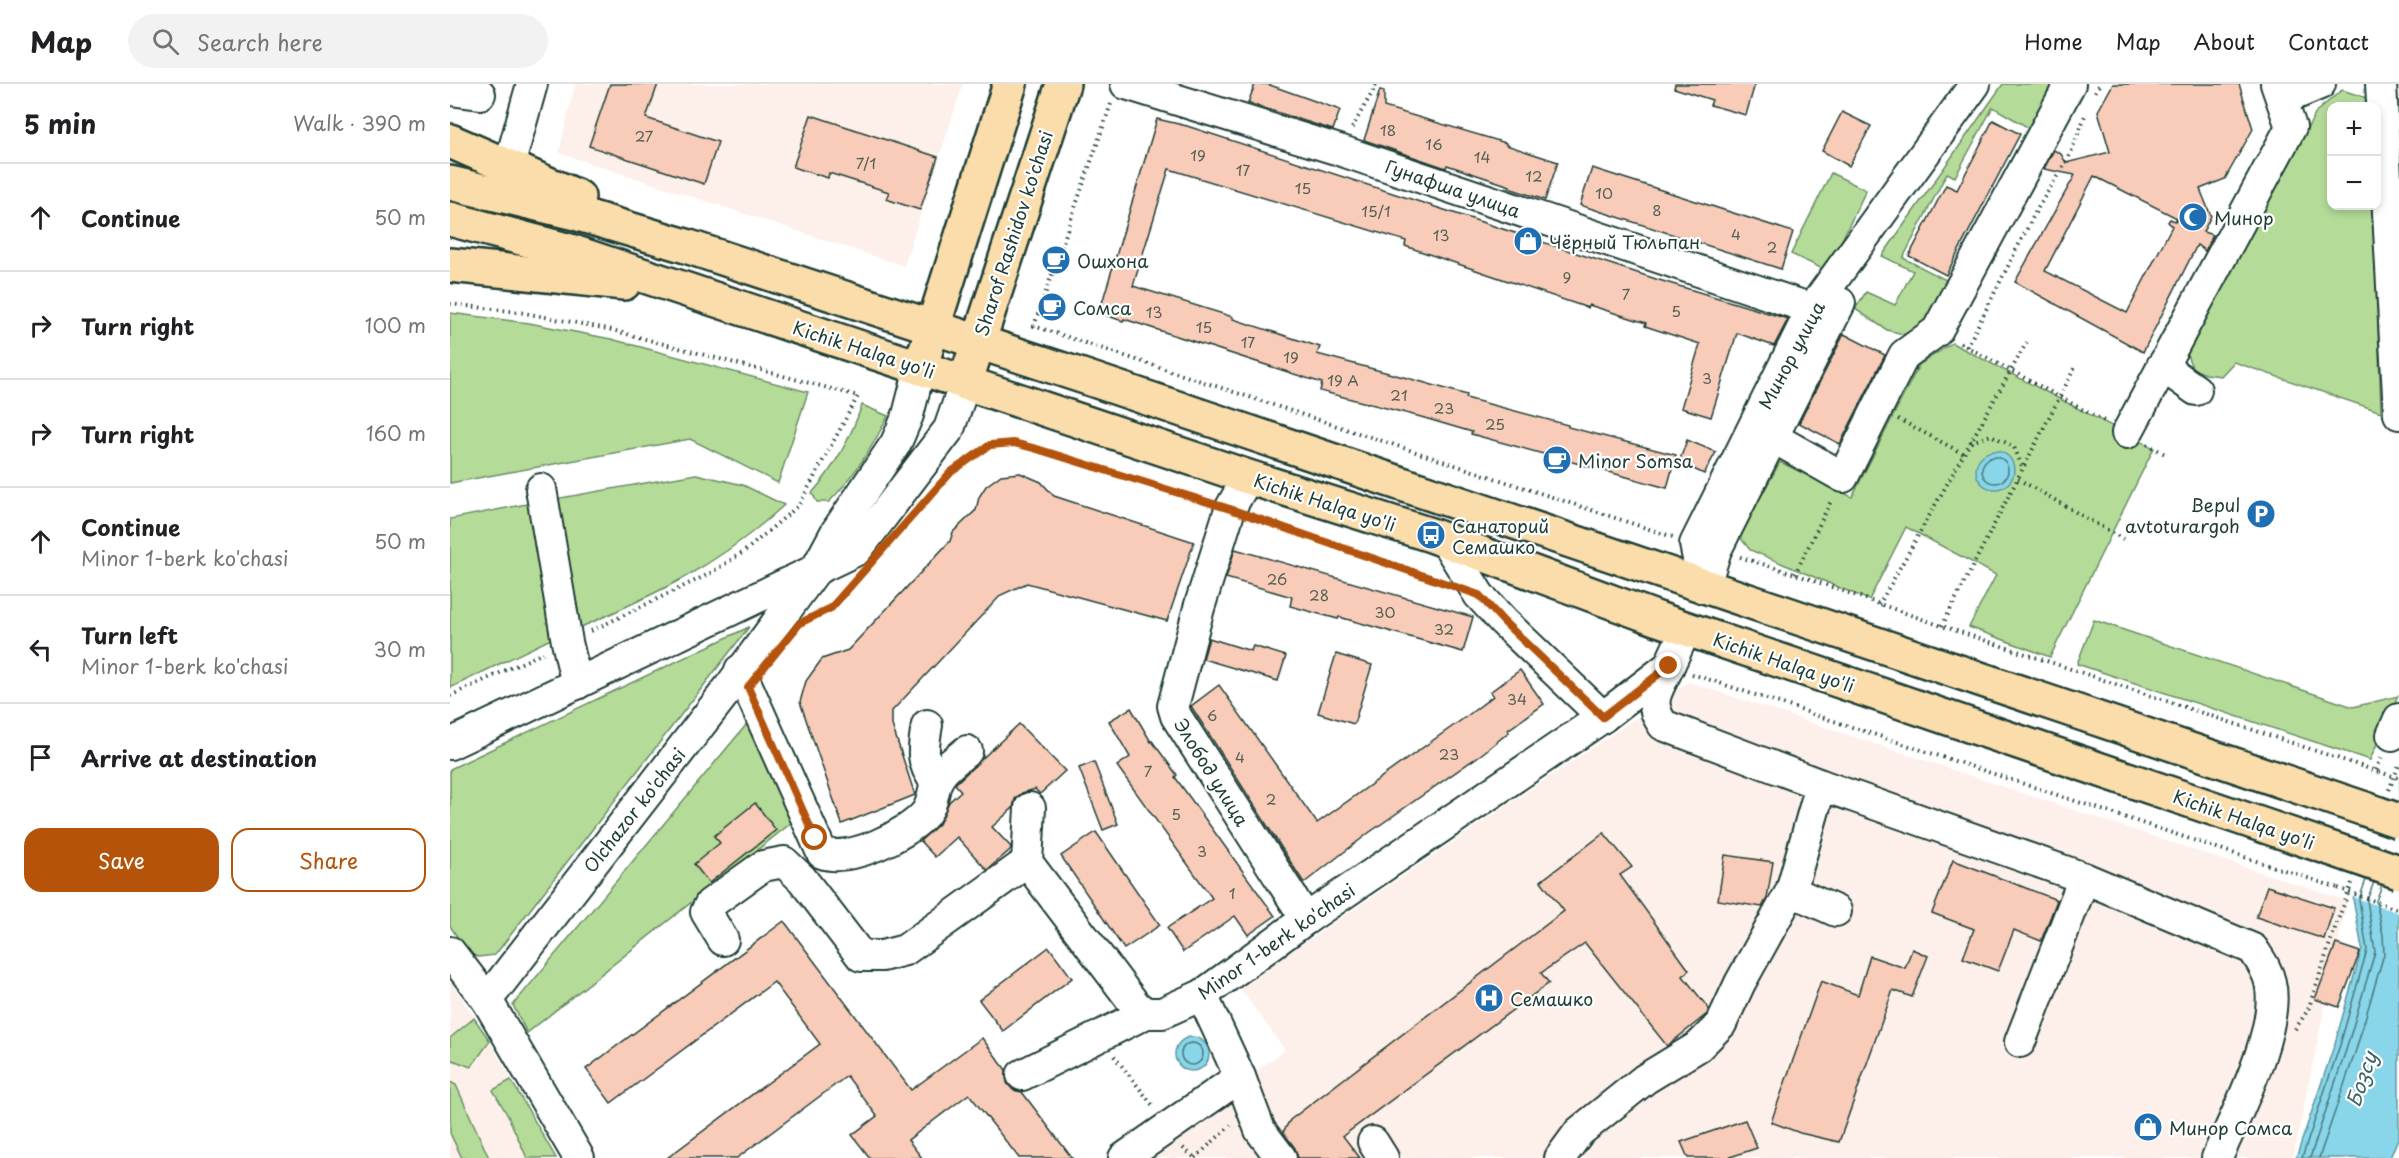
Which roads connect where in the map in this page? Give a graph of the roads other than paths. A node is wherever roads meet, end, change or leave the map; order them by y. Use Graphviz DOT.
graph roads {
  1 [pos="532,84"];
  2 [pos="1010,84"];
  3 [pos="1063,84"];
  4 [pos="1975,84"];
  5 [pos="2320,84"];
  6 [pos="2380,84"];
  7 [pos="1120,89"];
  8 [pos="450,90"];
  9 [pos="2279,92"];
  10 [pos="480,94"];
  11 [pos="2083,96"];
  12 [pos="450,141"];
  13 [pos="509,166"];
  14 [pos="457,184"];
  15 [pos="452,219"];
  16 [pos="686,246"];
  17 [pos="450,265"];
  18 [pos="684,290"];
  19 [pos="1826,306"];
  20 [pos="933,327"];
  21 [pos="977,342"];
  22 [pos="2162,366"];
  23 [pos="920,368"];
  24 [pos="965,383"];
  25 [pos="2196,390"];
  26 [pos="2399,414"];
  27 [pos="2127,434"];
  28 [pos="1774,438"];
  29 [pos="1248,477"];
  30 [pos="541,489"];
  31 [pos="1444,540"];
  32 [pos="815,571"];
  33 [pos="1704,588"];
  34 [pos="1686,628"];
  35 [pos="1852,635"];
  36 [pos="1669,666"];
  37 [pos="740,670"];
  38 [pos="1838,681"];
  39 [pos="577,684"];
  40 [pos="1603,717"];
  41 [pos="927,725"];
  42 [pos="450,744"];
  43 [pos="967,751"];
  44 [pos="936,782"];
  45 [pos="1821,785"];
  46 [pos="1030,808"];
  47 [pos="2383,809"];
  48 [pos="1028,862"];
  49 [pos="2399,872"];
  50 [pos="2085,878"];
  51 [pos="1791,891"];
  52 [pos="1836,911"];
  53 [pos="1306,920"];
  54 [pos="723,940"];
  55 [pos="450,952"];
  56 [pos="1202,995"];
  57 [pos="487,1000"];
  58 [pos="1146,1013"];
  59 [pos="2020,1042"];
  60 [pos="1022,1075"];
  61 [pos="1240,1077"];
  62 [pos="579,1158"];
  63 [pos="1124,1158"];
  64 [pos="1281,1158"];
  65 [pos="1560,1158"];
  66 [pos="2217,1158"];
  1 -- 13 [label="street"];
  2 -- 20 [label="main road"];
  3 -- 21 [label="main road, Sharof Rashidov ko'chasi"];
  4 -- 19 [label="street, Минор улица"];
  5 -- 9 [label="street"];
  6 -- 26 [label="street"];
  7 -- 19 [label="street, Гунафша улица"];
  8 -- 10 [label="street"];
  9 -- 22 [label="street"];
  11 -- 28 [label="street"];
  12 -- 13 [label="main road"];
  13 -- 16 [label="main road"];
  14 -- 16 [label="main road"];
  15 -- 18 [label="main road, Kichik Halqa yo'li"];
  16 -- 20 [label="main road"];
  17 -- 18 [label="main road"];
  18 -- 23 [label="main road, Kichik Halqa yo'li"];
  19 -- 28 [label="street"];
  19 -- 33 [label="street, Минор улица"];
  20 -- 21 [label="main road"];
  20 -- 23 [label="main road"];
  21 -- 24 [label="main road, Sharof Rashidov ko'chasi"];
  21 -- 33 [label="main road"];
  22 -- 25 [label="street"];
  22 -- 27 [label="street"];
  23 -- 24 [label="main road, Kichik Halqa yo'li"];
  23 -- 32 [label="street, Olchazor ko'chasi"];
  24 -- 29 [label="main road, Kichik Halqa yo'li"];
  24 -- 32 [label="street, Olchazor ko'chasi"];
  28 -- 33 [label="street"];
  29 -- 31 [label="main road, Kichik Halqa yo'li"];
  29 -- 53 [label="street, Элобод улица"];
  30 -- 39 [label="street"];
  31 -- 34 [label="main road, Kichik Halqa yo'li"];
  31 -- 40 [label="street"];
  32 -- 37 [label="street, Olchazor ko'chasi"];
  32 -- 39 [label="street, Olchazor ko'chasi"];
  33 -- 35 [label="main road"];
  34 -- 36 [label="street, Minor 1-berk ko'chasi"];
  34 -- 38 [label="main road, Kichik Halqa yo'li"];
  35 -- 38 [label="main road"];
  35 -- 47 [label="main road"];
  36 -- 40 [label="street, Minor 1-berk ko'chasi"];
  36 -- 45 [label="street"];
  37 -- 44 [label="street"];
  37 -- 57 [label="street, Olchazor ko'chasi"];
  38 -- 49 [label="main road, Kichik Halqa yo'li, bridge"];
  39 -- 42 [label="street, Olchazor ko'chasi"];
  40 -- 53 [label="street, Minor 1-berk ko'chasi"];
  41 -- 44 [label="street"];
  43 -- 44 [label="street"];
  45 -- 50 [label="street"];
  45 -- 51 [label="street"];
  46 -- 48 [label="street"];
  48 -- 54 [label="street"];
  48 -- 58 [label="street"];
  50 -- 59 [label="street"];
  50 -- 66 [label="street"];
  51 -- 52 [label="street"];
  51 -- 65 [label="street"];
  53 -- 56 [label="street, Minor 1-berk ko'chasi"];
  55 -- 57 [label="street"];
  56 -- 58 [label="street, Minor 1-berk ko'chasi"];
  56 -- 61 [label="street"];
  57 -- 62 [label="street"];
  58 -- 60 [label="street, Minor 1-berk ko'chasi"];
  61 -- 63 [label="street"];
  61 -- 64 [label="street"];
}
